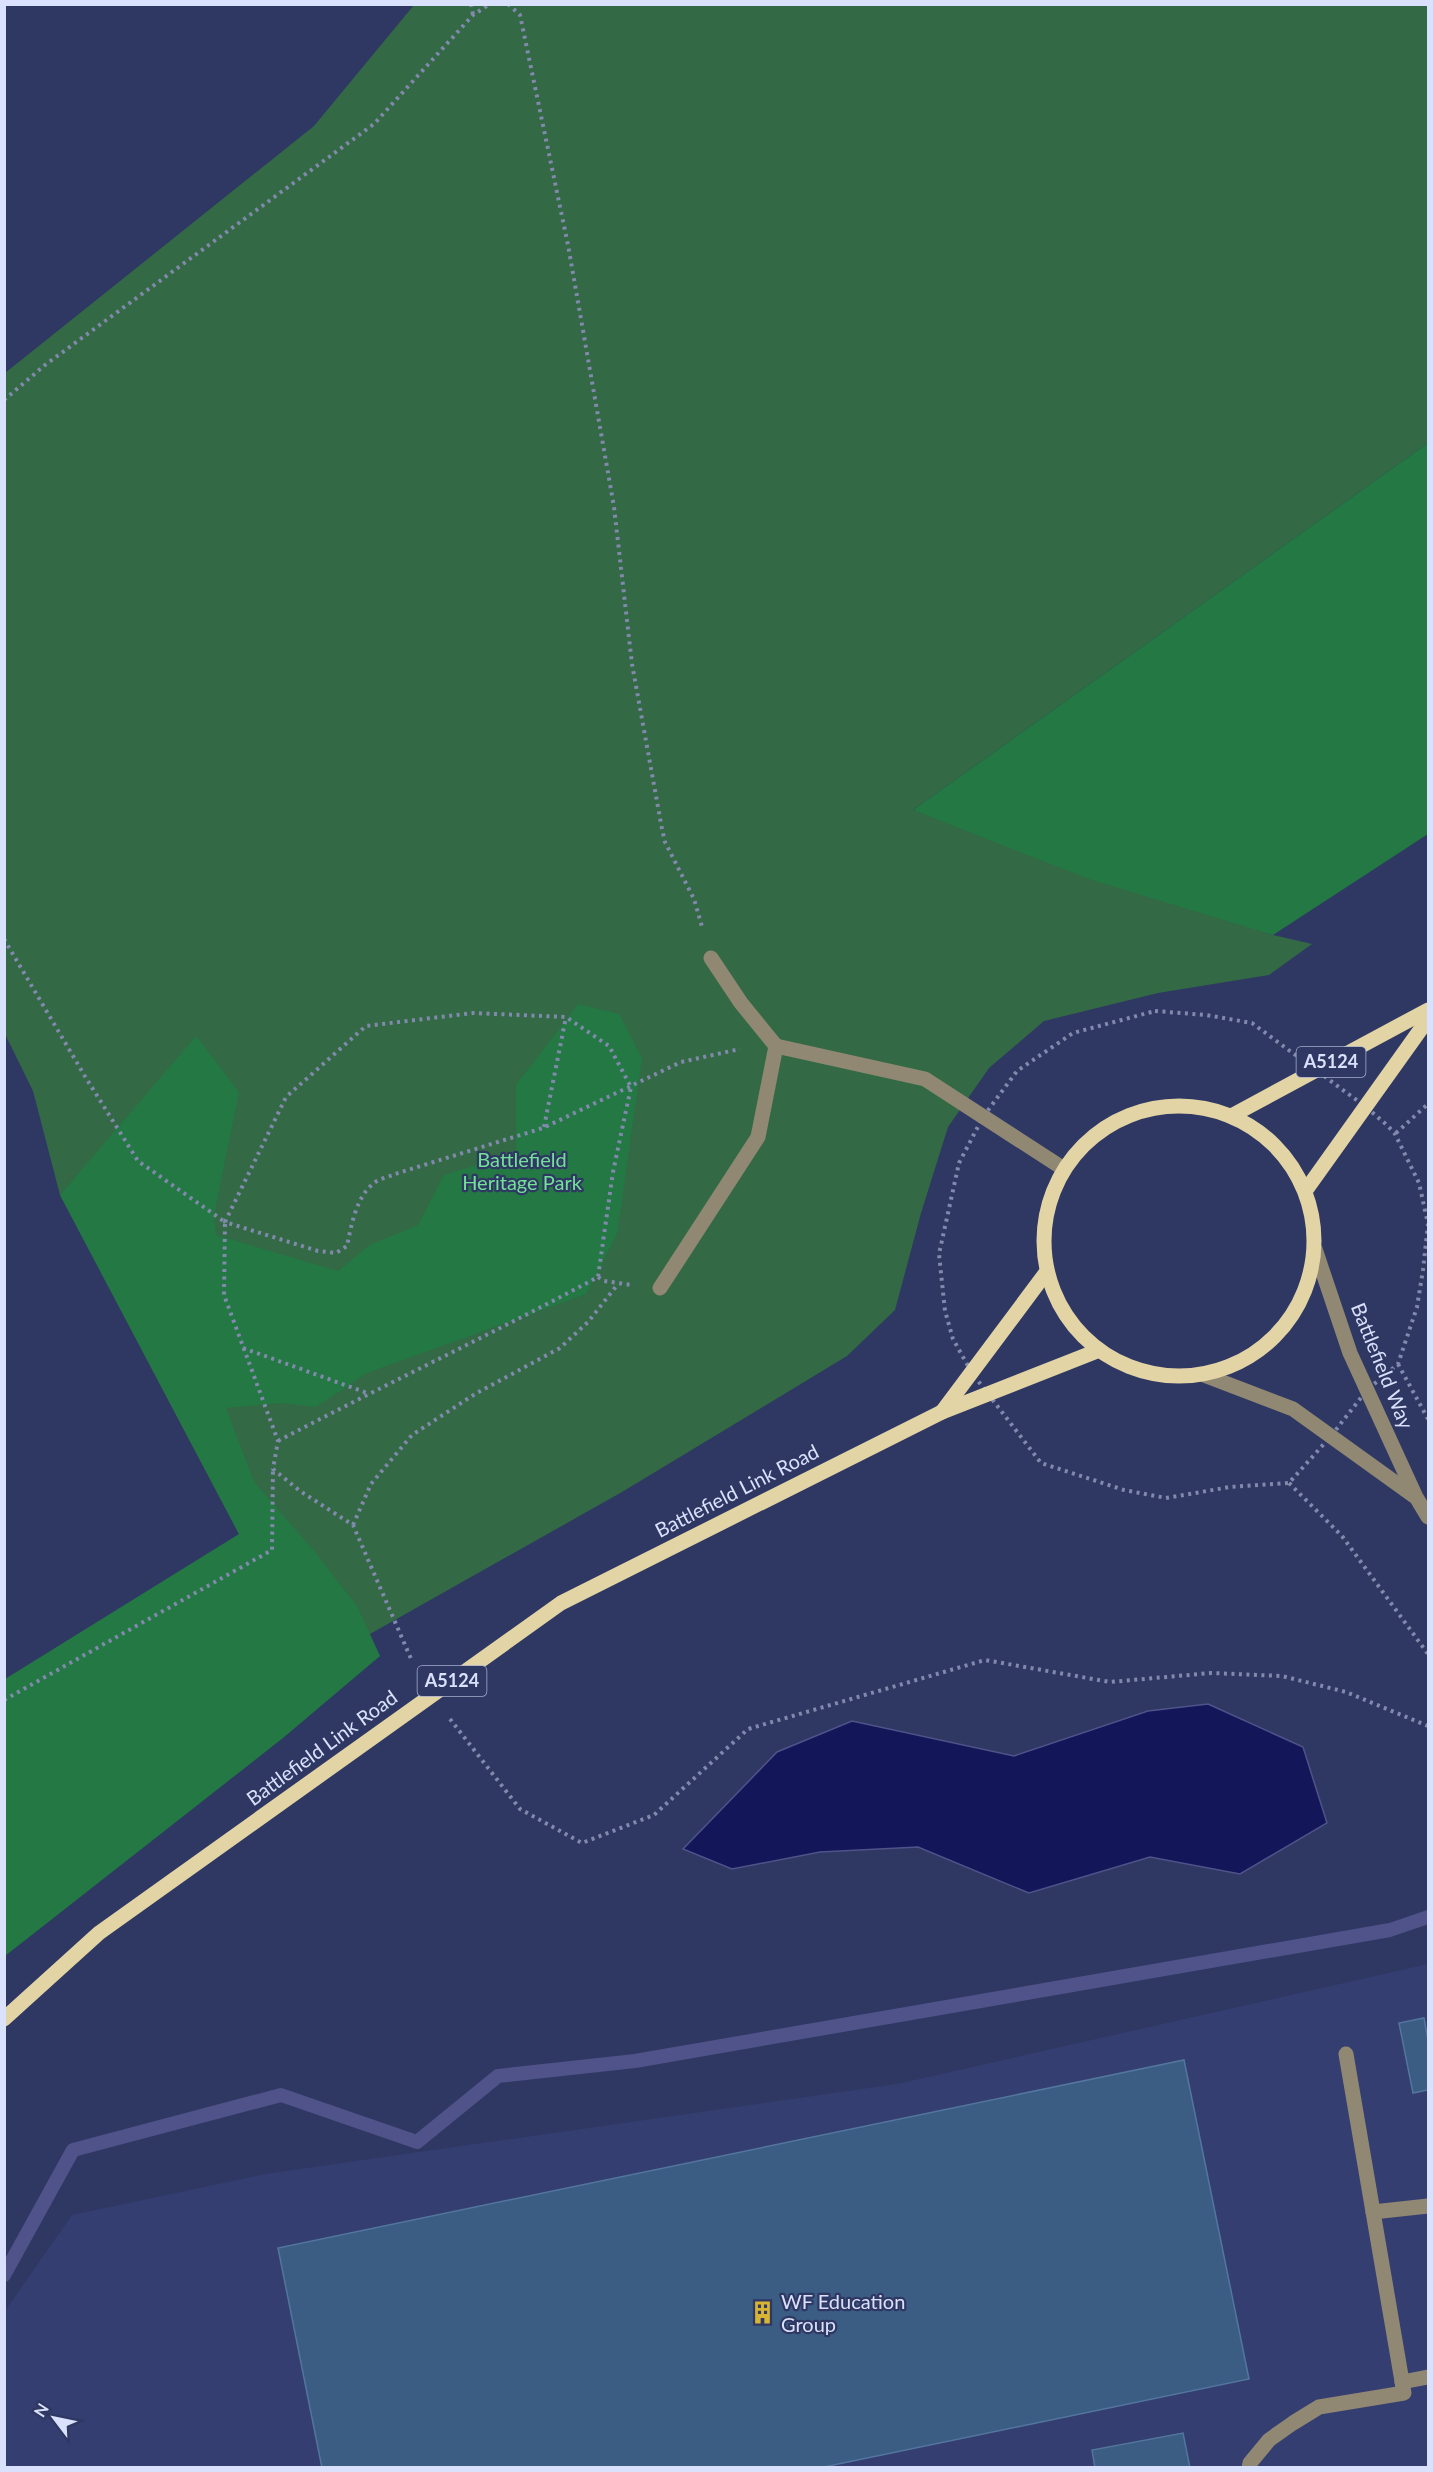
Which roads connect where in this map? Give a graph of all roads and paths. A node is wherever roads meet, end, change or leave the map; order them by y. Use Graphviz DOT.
graph roads {
  1 [pos="471,4"];
  2 [pos="490,4"];
  3 [pos="508,4"];
  4 [pos="473,15"];
  5 [pos="4,400"];
  6 [pos="4,939"];
  7 [pos="711,958"];
  8 [pos="1428,1010"];
  9 [pos="566,1017"];
  10 [pos="1428,1019"];
  11 [pos="1278,1041"];
  12 [pos="776,1046"];
  13 [pos="631,1087"];
  14 [pos="995,1102"];
  15 [pos="1428,1104"];
  16 [pos="1233,1114"];
  17 [pos="1388,1126"];
  18 [pos="543,1128"];
  19 [pos="1395,1134"];
  20 [pos="969,1144"];
  21 [pos="1064,1169"];
  22 [pos="1306,1190"];
  23 [pos="225,1222"];
  24 [pos="1315,1249"];
  25 [pos="1045,1274"];
  26 [pos="618,1284"];
  27 [pos="660,1288"];
  28 [pos="953,1339"];
  29 [pos="243,1348"];
  30 [pos="1097,1351"];
  31 [pos="1398,1364"];
  32 [pos="1391,1371"];
  33 [pos="1204,1375"];
  34 [pos="368,1394"];
  35 [pos="942,1412"];
  36 [pos="1428,1419"];
  37 [pos="278,1441"];
  38 [pos="1041,1463"];
  39 [pos="273,1469"];
  40 [pos="1297,1476"];
  41 [pos="1289,1483"];
  42 [pos="1416,1497"];
  43 [pos="1428,1516"];
  44 [pos="353,1525"];
  45 [pos="1428,1654"];
  46 [pos="412,1661"];
  47 [pos="4,1701"];
  48 [pos="448,1717"];
  49 [pos="1428,1726"];
  50 [pos="4,2019"];
  51 [pos="1346,2054"];
  52 [pos="1428,2206"];
  53 [pos="1373,2212"];
  54 [pos="1428,2377"];
  55 [pos="1402,2382"];
  56 [pos="1249,2468"];
  1 -- 4 [label="path"];
  2 -- 4 [label="path"];
  3 -- 7 [label="path"];
  4 -- 5 [label="path"];
  6 -- 23 [label="path"];
  7 -- 12 [label="street"];
  8 -- 16 [label="main road, A5124"];
  9 -- 13 [label="path"];
  9 -- 18 [label="path"];
  9 -- 23 [label="path"];
  10 -- 22 [label="main road, A5124"];
  11 -- 14 [label="path"];
  12 -- 13 [label="path"];
  12 -- 21 [label="street"];
  12 -- 27 [label="street"];
  13 -- 18 [label="path"];
  13 -- 34 [label="path"];
  15 -- 19 [label="path"];
  16 -- 21 [label="main road"];
  16 -- 22 [label="main road"];
  17 -- 19 [label="path"];
  18 -- 23 [label="path"];
  19 -- 31 [label="path"];
  20 -- 28 [label="path"];
  21 -- 25 [label="main road"];
  22 -- 24 [label="main road"];
  23 -- 29 [label="path"];
  24 -- 33 [label="main road"];
  24 -- 42 [label="street, Battlefield Way"];
  25 -- 30 [label="main road"];
  25 -- 35 [label="main road, Battlefield Link Road / A5124"];
  26 -- 44 [label="path"];
  29 -- 34 [label="path"];
  29 -- 37 [label="path"];
  30 -- 33 [label="main road"];
  30 -- 35 [label="main road, Battlefield Link Road / A5124"];
  31 -- 32 [label="path"];
  31 -- 36 [label="path"];
  33 -- 42 [label="street, Battlefield Way"];
  34 -- 37 [label="path"];
  35 -- 50 [label="main road, Battlefield Link Road / A5124"];
  37 -- 39 [label="path"];
  38 -- 41 [label="path"];
  39 -- 44 [label="path"];
  39 -- 47 [label="path"];
  40 -- 41 [label="path"];
  41 -- 45 [label="path"];
  42 -- 43 [label="street, Battlefield Way"];
  44 -- 46 [label="path"];
  48 -- 49 [label="path"];
  51 -- 53 [label="street"];
  52 -- 53 [label="street"];
  53 -- 55 [label="street"];
  54 -- 55 [label="street"];
  55 -- 56 [label="street"];
}
